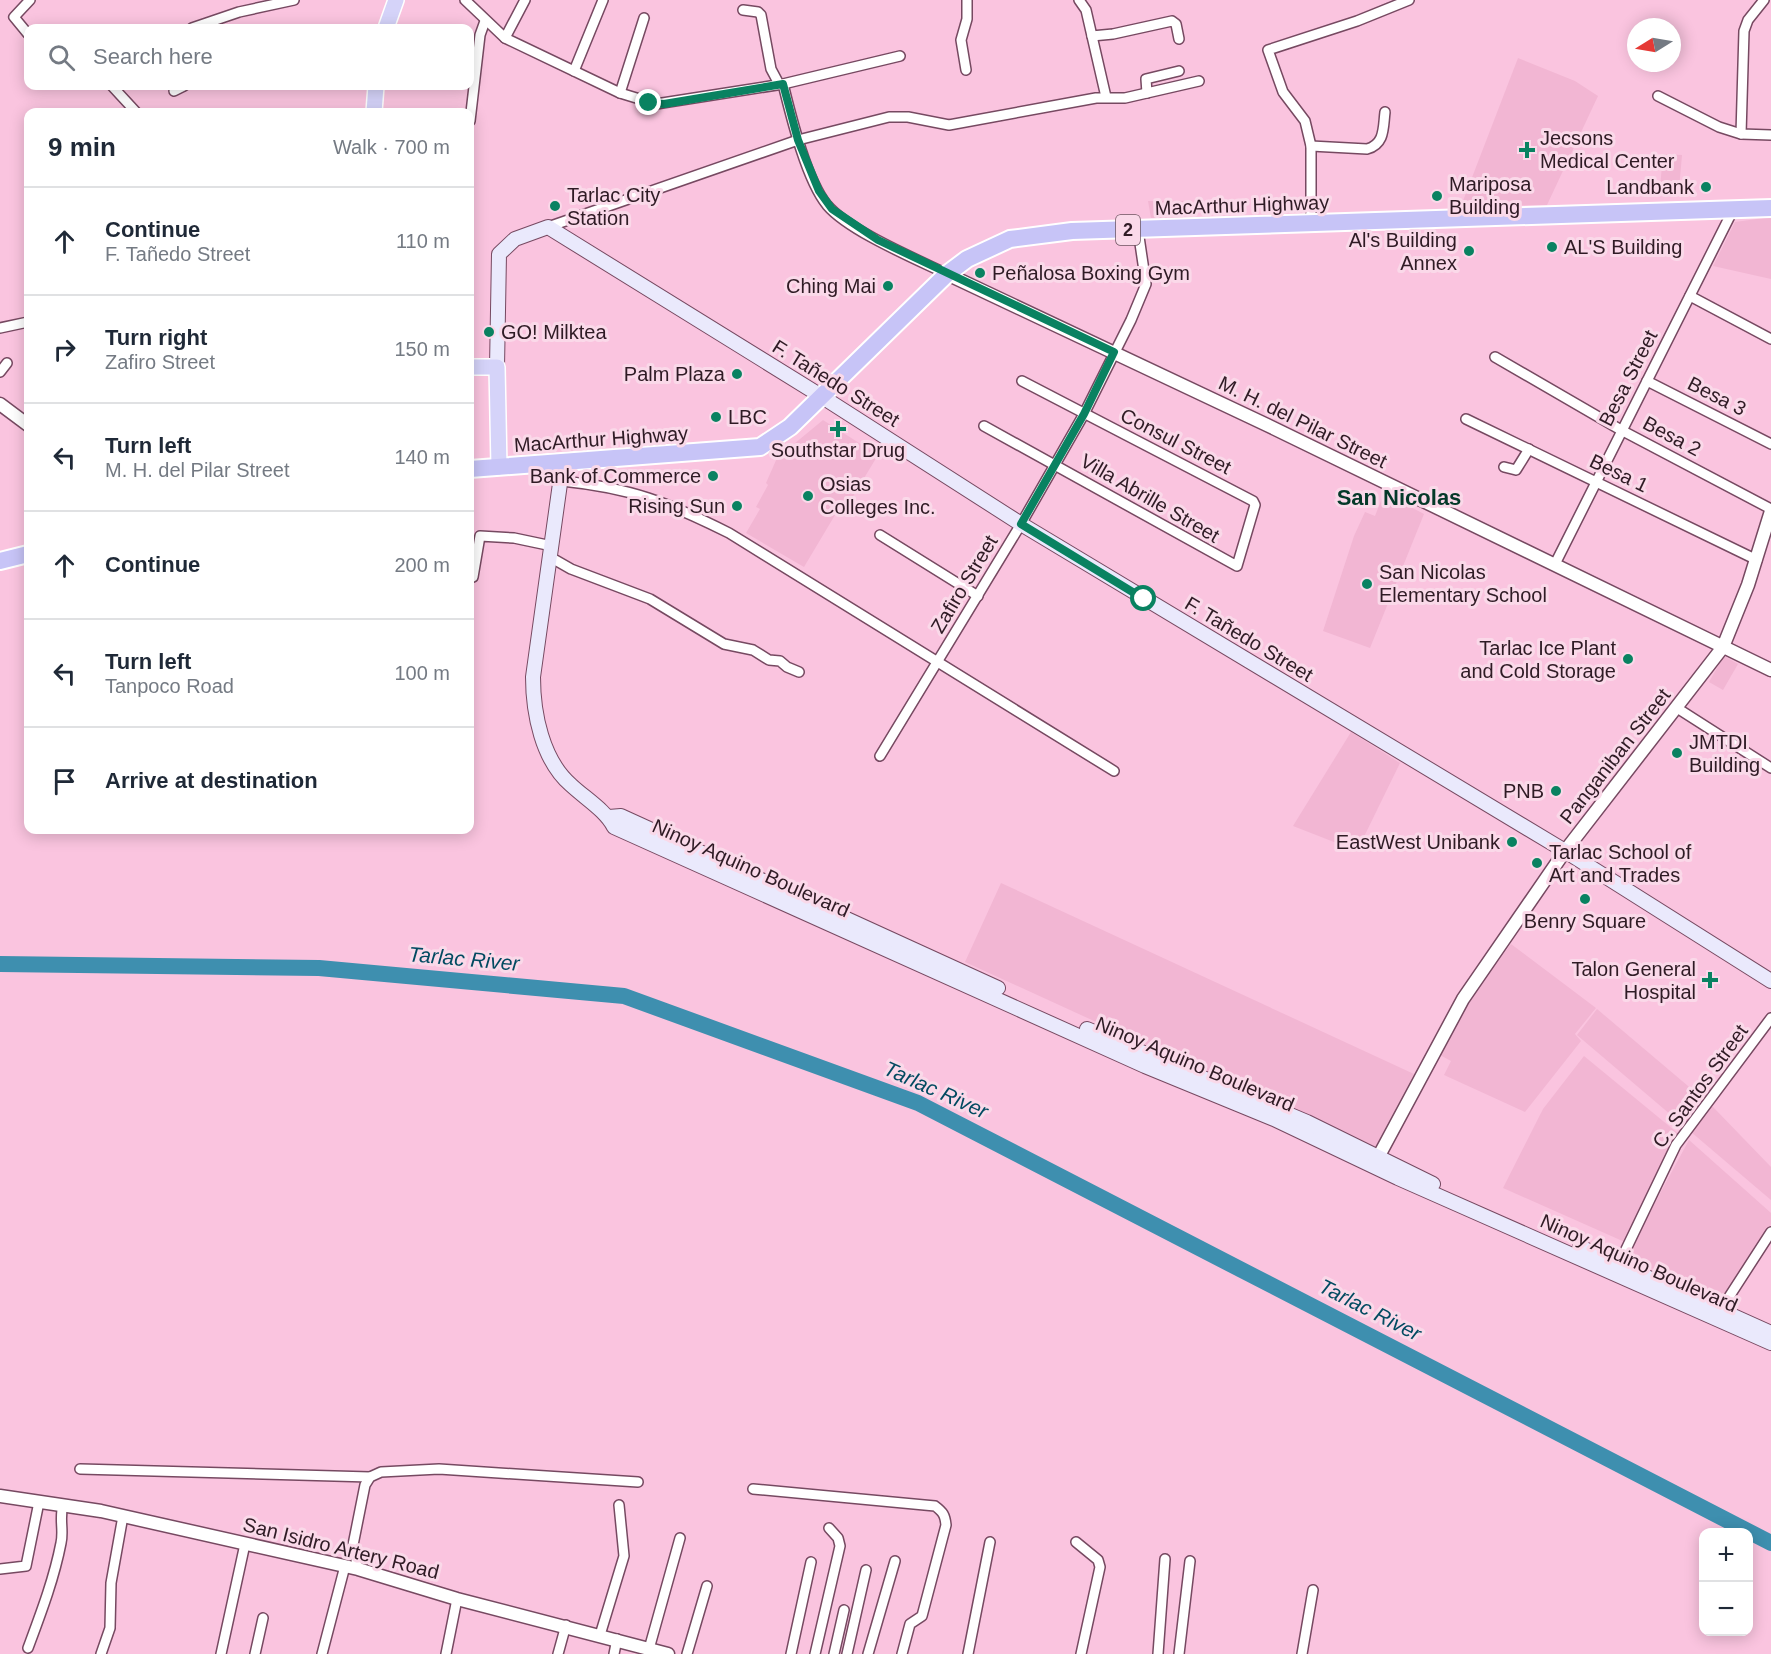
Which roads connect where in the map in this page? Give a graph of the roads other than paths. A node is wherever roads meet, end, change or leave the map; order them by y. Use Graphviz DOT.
graph roads {
  1 [pos="30,0"];
  2 [pos="294,0"];
  3 [pos="396,0"];
  4 [pos="465,0"];
  5 [pos="525,0"];
  6 [pos="603,0"];
  7 [pos="967,0"];
  8 [pos="1079,0"];
  9 [pos="1409,0"];
  10 [pos="1764,0"];
  11 [pos="743,10"];
  12 [pos="644,18"];
  13 [pos="485,21"];
  14 [pos="204,24"];
  15 [pos="387,24"];
  16 [pos="24,29"];
  17 [pos="1092,36"];
  18 [pos="505,38"];
  19 [pos="1179,39"];
  20 [pos="900,56"];
  21 [pos="966,70"];
  22 [pos="574,71"];
  23 [pos="1179,71"];
  24 [pos="1198,81"];
  25 [pos="781,84"];
  26 [pos="474,86"];
  27 [pos="116,90"];
  28 [pos="376,90"];
  29 [pos="474,90"];
  30 [pos="620,93"];
  31 [pos="1147,93"];
  32 [pos="1658,96"];
  33 [pos="1106,97"];
  34 [pos="132,108"];
  35 [pos="374,108"];
  36 [pos="471,108"];
  37 [pos="1385,112"];
  38 [pos="1742,134"];
  39 [pos="1771,135"];
  40 [pos="798,140"];
  41 [pos="1311,146"];
  42 [pos="1771,208"];
  43 [pos="1732,210"];
  44 [pos="1311,224"];
  45 [pos="548,227"];
  46 [pos="1138,230"];
  47 [pos="947,274"];
  48 [pos="1690,296"];
  49 [pos="24,323"];
  50 [pos="0,328"];
  51 [pos="1771,339"];
  52 [pos="1114,352"];
  53 [pos="1495,357"];
  54 [pos="7,363"];
  55 [pos="474,367"];
  56 [pos="497,367"];
  57 [pos="0,372"];
  58 [pos="1022,381"];
  59 [pos="1647,381"];
  60 [pos="821,396"];
  61 [pos="0,404"];
  62 [pos="1084,414"];
  63 [pos="1466,419"];
  64 [pos="24,422"];
  65 [pos="984,426"];
  66 [pos="1621,430"];
  67 [pos="1771,444"];
  68 [pos="1528,449"];
  69 [pos="563,462"];
  70 [pos="1055,465"];
  71 [pos="1504,466"];
  72 [pos="499,467"];
  73 [pos="474,469"];
  74 [pos="562,481"];
  75 [pos="1596,482"];
  76 [pos="1771,510"];
  77 [pos="1021,524"];
  78 [pos="880,535"];
  79 [pos="551,552"];
  80 [pos="24,555"];
  81 [pos="1757,560"];
  82 [pos="0,561"];
  83 [pos="1555,564"];
  84 [pos="1236,566"];
  85 [pos="474,571"];
  86 [pos="978,596"];
  87 [pos="1723,647"];
  88 [pos="938,660"];
  89 [pos="1771,670"];
  90 [pos="799,672"];
  91 [pos="1677,708"];
  92 [pos="880,756"];
  93 [pos="1771,768"];
  94 [pos="1114,771"];
  95 [pos="1565,851"];
  96 [pos="1771,981"];
  97 [pos="1771,1018"];
  98 [pos="1375,1162"];
  99 [pos="1771,1232"];
  100 [pos="1617,1268"];
  101 [pos="1718,1314"];
  102 [pos="1771,1333"];
  103 [pos="1771,1343"];
  104 [pos="80,1469"];
  105 [pos="370,1477"];
  106 [pos="638,1482"];
  107 [pos="753,1489"];
  108 [pos="0,1496"];
  109 [pos="39,1502"];
  110 [pos="63,1505"];
  111 [pos="619,1505"];
  112 [pos="123,1516"];
  113 [pos="829,1527"];
  114 [pos="680,1538"];
  115 [pos="990,1542"];
  116 [pos="1076,1542"];
  117 [pos="245,1544"];
  118 [pos="1165,1559"];
  119 [pos="895,1561"];
  120 [pos="1190,1561"];
  121 [pos="811,1562"];
  122 [pos="345,1566"];
  123 [pos="0,1569"];
  124 [pos="358,1569"];
  125 [pos="866,1570"];
  126 [pos="707,1586"];
  127 [pos="1313,1590"];
  128 [pos="457,1599"];
  129 [pos="844,1610"];
  130 [pos="263,1618"];
  131 [pos="566,1625"];
  132 [pos="600,1635"];
  133 [pos="617,1639"];
  134 [pos="28,1648"];
  135 [pos="649,1648"];
  136 [pos="101,1654"];
  137 [pos="221,1654"];
  138 [pos="255,1654"];
  139 [pos="322,1654"];
  140 [pos="446,1654"];
  141 [pos="558,1654"];
  142 [pos="614,1654"];
  143 [pos="668,1654"];
  144 [pos="687,1654"];
  145 [pos="791,1654"];
  146 [pos="814,1654"];
  147 [pos="834,1654"];
  148 [pos="847,1654"];
  149 [pos="868,1654"];
  150 [pos="902,1654"];
  151 [pos="968,1654"];
  152 [pos="1081,1654"];
  153 [pos="1158,1654"];
  154 [pos="1179,1654"];
  155 [pos="1302,1654"];
  1 -- 16 [label="street"];
  2 -- 14 [label="street"];
  3 -- 15 [label="main road"];
  4 -- 13 [label="street"];
  5 -- 18 [label="street"];
  6 -- 22 [label="street"];
  7 -- 21 [label="street"];
  8 -- 17 [label="street"];
  9 -- 41 [label="street"];
  10 -- 38 [label="street"];
  11 -- 25 [label="street"];
  12 -- 30 [label="street"];
  13 -- 18 [label="street"];
  13 -- 26 [label="street"];
  17 -- 19 [label="street"];
  17 -- 33 [label="street"];
  18 -- 22 [label="street"];
  20 -- 25 [label="street"];
  22 -- 30 [label="street"];
  23 -- 31 [label="street"];
  24 -- 31 [label="street"];
  25 -- 30 [label="street"];
  25 -- 40 [label="street"];
  27 -- 34 [label="street"];
  28 -- 35 [label="main road"];
  29 -- 36 [label="street"];
  31 -- 33 [label="street"];
  32 -- 38 [label="street"];
  33 -- 40 [label="street"];
  37 -- 41 [label="street"];
  38 -- 39 [label="street"];
  40 -- 45 [label="street"];
  40 -- 47 [label="street"];
  41 -- 44 [label="street"];
  42 -- 43 [label="highway, MacArthur Highway / 2"];
  43 -- 44 [label="highway, MacArthur Highway / 2"];
  43 -- 48 [label="street, Besa Street"];
  44 -- 46 [label="highway, MacArthur Highway / 2"];
  45 -- 56 [label="main road"];
  45 -- 60 [label="main road, F. Tañedo Street"];
  46 -- 47 [label="highway, MacArthur Highway / 2"];
  46 -- 52 [label="street, Zafiro Street"];
  47 -- 52 [label="street, M. H. del Pilar Street"];
  47 -- 60 [label="highway, MacArthur Highway / 2"];
  48 -- 51 [label="street"];
  48 -- 59 [label="street, Besa Street"];
  49 -- 50 [label="street"];
  52 -- 62 [label="street, Zafiro Street"];
  52 -- 83 [label="street, M. H. del Pilar Street"];
  53 -- 66 [label="street, Besa 2"];
  54 -- 57 [label="street"];
  55 -- 56 [label="main road"];
  56 -- 72 [label="main road"];
  58 -- 62 [label="street, Consul Street"];
  59 -- 66 [label="street, Besa Street"];
  59 -- 67 [label="street, Besa 3"];
  60 -- 69 [label="highway, MacArthur Highway / 2"];
  60 -- 77 [label="main road, F. Tañedo Street"];
  61 -- 64 [label="street"];
  62 -- 70 [label="street, Zafiro Street"];
  62 -- 84 [label="street, Consul Street"];
  63 -- 68 [label="street, Besa 1"];
  65 -- 70 [label="street, Villa Abrille Street"];
  66 -- 75 [label="street, Besa Street"];
  66 -- 76 [label="street, Besa 2"];
  68 -- 71 [label="street"];
  68 -- 75 [label="street, Besa 1"];
  69 -- 72 [label="highway, MacArthur Highway / 2"];
  69 -- 74 [label="main road, Ninoy Aquino Boulevard"];
  70 -- 77 [label="street, Zafiro Street"];
  70 -- 84 [label="street, Villa Abrille Street"];
  72 -- 73 [label="highway, MacArthur Highway / 2"];
  74 -- 79 [label="main road, Ninoy Aquino Boulevard"];
  74 -- 88 [label="street"];
  75 -- 81 [label="street, Besa 1"];
  75 -- 83 [label="street, Besa Street"];
  76 -- 81 [label="street, Panganiban Street"];
  77 -- 86 [label="street, Zafiro Street"];
  77 -- 95 [label="main road, F. Tañedo Street"];
  78 -- 86 [label="street"];
  79 -- 85 [label="street"];
  79 -- 90 [label="street"];
  79 -- 98 [label="main road, Ninoy Aquino Boulevard"];
  80 -- 82 [label="highway"];
  81 -- 87 [label="street, Panganiban Street"];
  83 -- 87 [label="street, M. H. del Pilar Street"];
  86 -- 88 [label="street, Zafiro Street"];
  87 -- 89 [label="street, M. H. del Pilar Street"];
  87 -- 91 [label="street, Panganiban Street"];
  88 -- 92 [label="street, Zafiro Street"];
  88 -- 94 [label="street"];
  91 -- 93 [label="street"];
  91 -- 95 [label="street, Panganiban Street"];
  95 -- 96 [label="main road, F. Tañedo Street"];
  95 -- 98 [label="street, Panganiban Street"];
  97 -- 100 [label="street, C. Santos Street"];
  98 -- 100 [label="main road, Ninoy Aquino Boulevard"];
  99 -- 101 [label="street"];
  100 -- 101 [label="main road, Ninoy Aquino Boulevard"];
  101 -- 102 [label="main road, Ninoy Aquino Boulevard"];
  101 -- 103 [label="main road, Ninoy Aquino Boulevard"];
  104 -- 105 [label="street"];
  105 -- 106 [label="street"];
  105 -- 124 [label="street"];
  107 -- 150 [label="street"];
  108 -- 109 [label="street, San Isidro Artery Road"];
  109 -- 110 [label="street, San Isidro Artery Road"];
  109 -- 123 [label="street"];
  110 -- 112 [label="street, San Isidro Artery Road"];
  110 -- 134 [label="street"];
  111 -- 132 [label="street"];
  112 -- 117 [label="street, San Isidro Artery Road"];
  112 -- 136 [label="street"];
  113 -- 146 [label="street"];
  114 -- 135 [label="street"];
  115 -- 151 [label="street"];
  116 -- 152 [label="street"];
  117 -- 122 [label="street, San Isidro Artery Road"];
  117 -- 137 [label="street"];
  118 -- 153 [label="street"];
  119 -- 149 [label="street"];
  120 -- 154 [label="street"];
  121 -- 145 [label="street"];
  122 -- 124 [label="street, San Isidro Artery Road"];
  122 -- 139 [label="street"];
  124 -- 128 [label="street, San Isidro Artery Road"];
  125 -- 148 [label="street"];
  126 -- 144 [label="street"];
  127 -- 155 [label="street"];
  128 -- 131 [label="street, San Isidro Artery Road"];
  128 -- 140 [label="street"];
  129 -- 147 [label="street"];
  130 -- 138 [label="street"];
  131 -- 132 [label="street, San Isidro Artery Road"];
  131 -- 141 [label="street"];
  132 -- 133 [label="street, San Isidro Artery Road"];
  133 -- 135 [label="street, San Isidro Artery Road"];
  133 -- 142 [label="street"];
  135 -- 143 [label="street, San Isidro Artery Road"];
}
